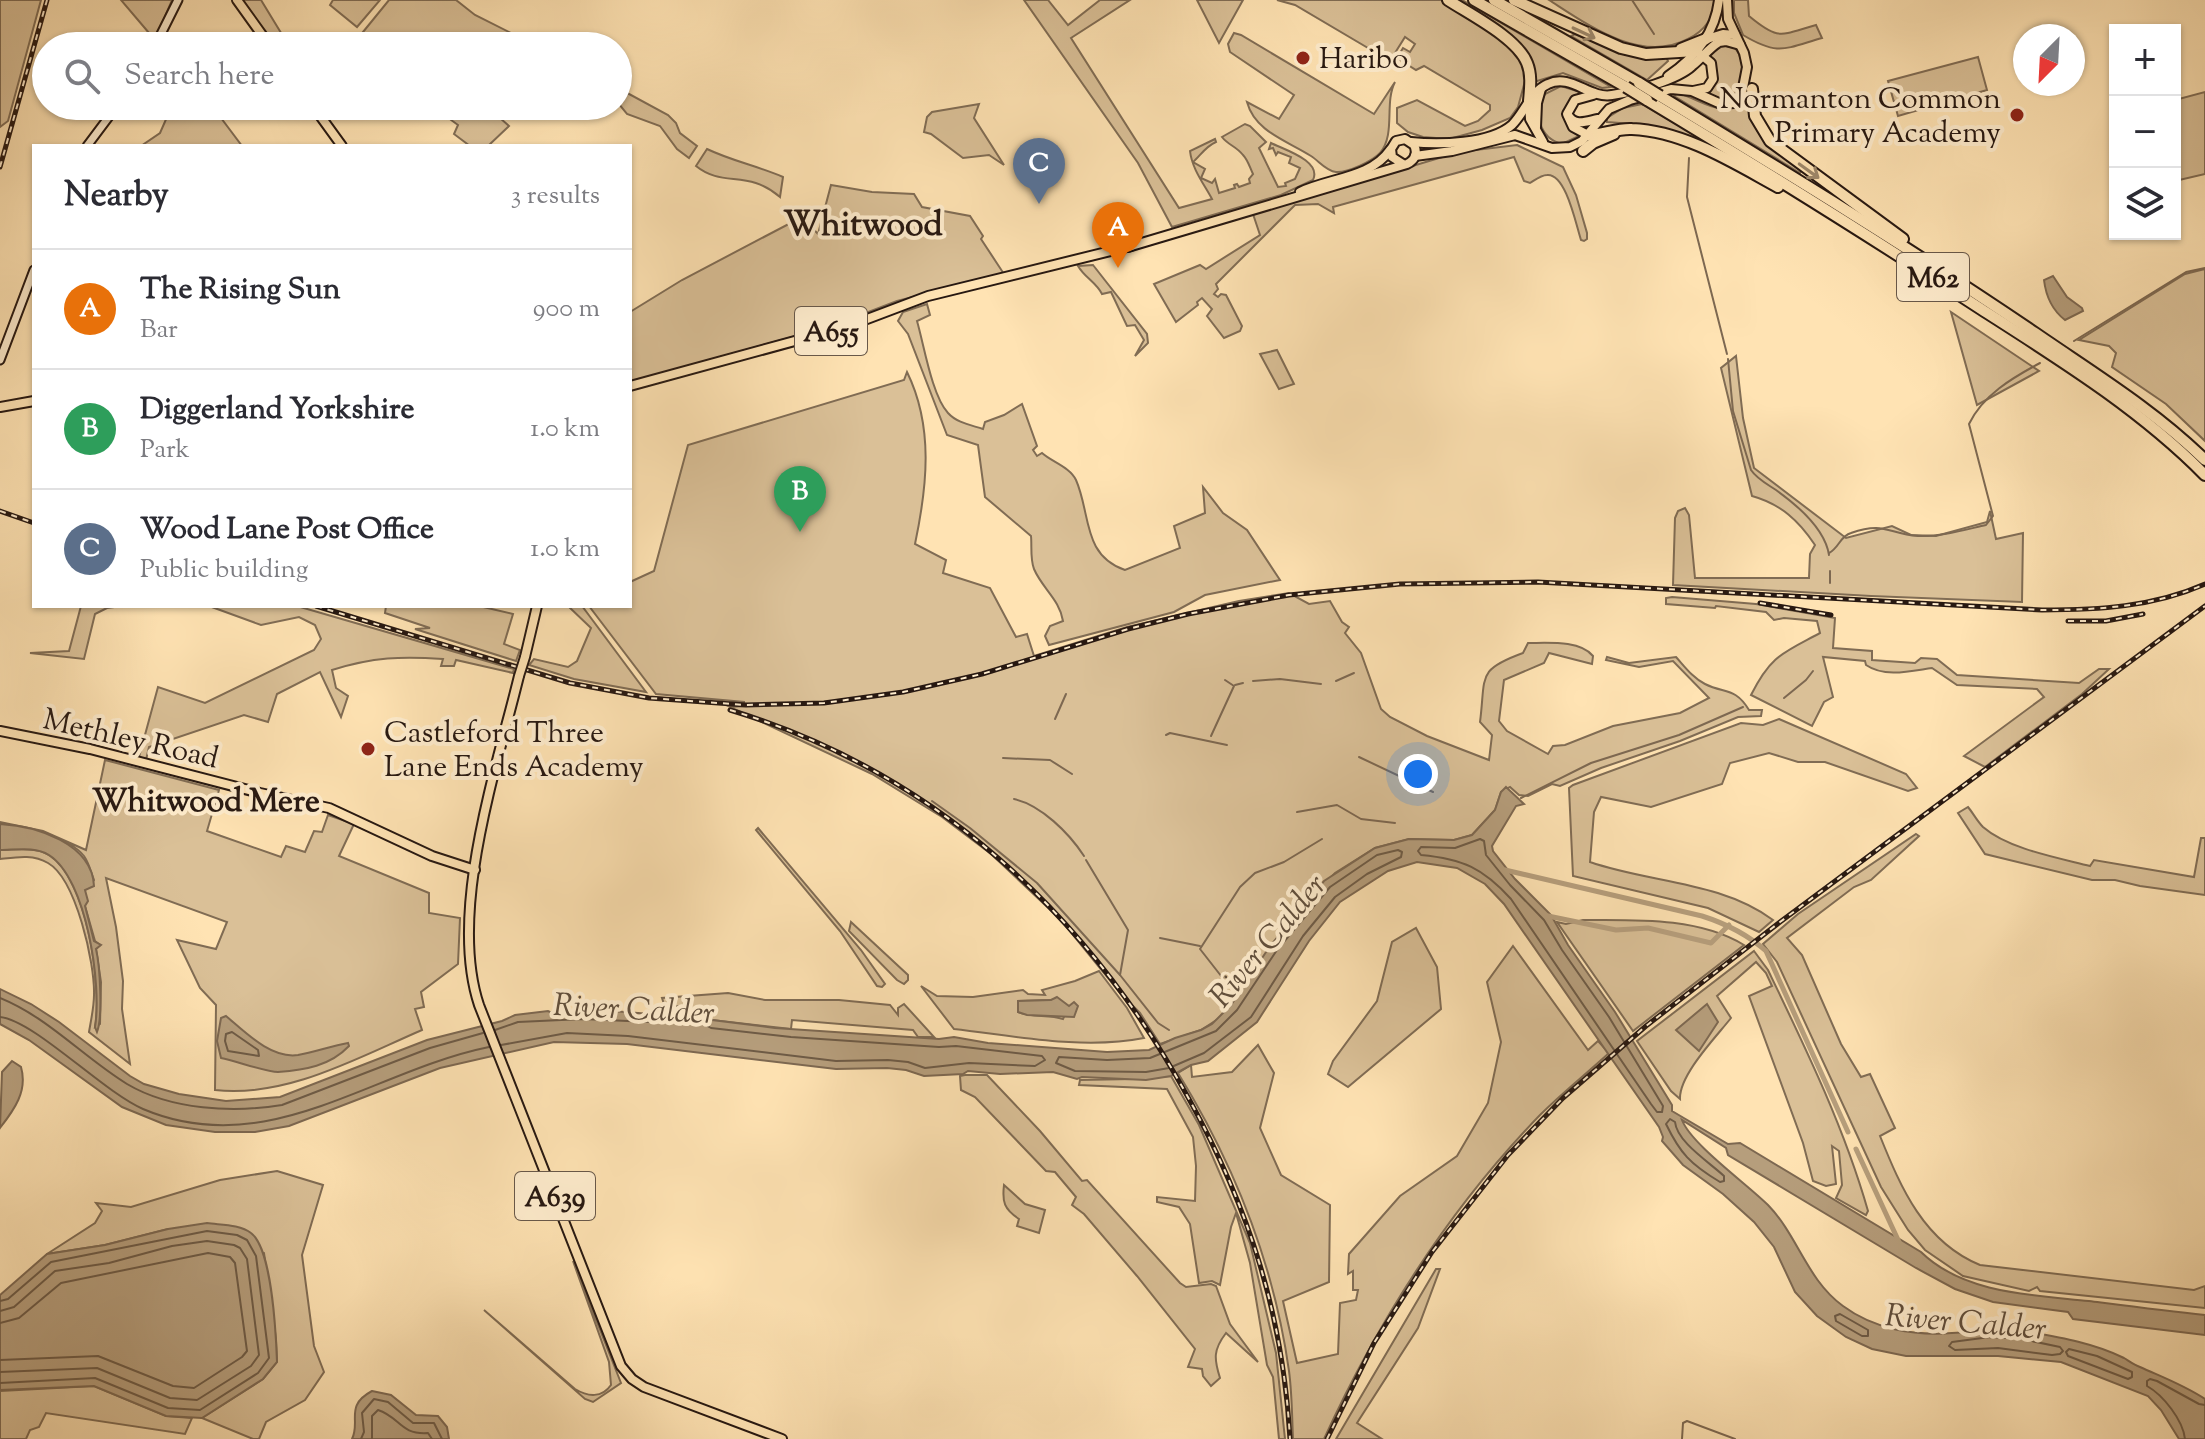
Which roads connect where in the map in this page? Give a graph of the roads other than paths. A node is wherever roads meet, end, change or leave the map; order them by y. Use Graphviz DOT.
graph roads {
  1 [pos="178,0"];
  2 [pos="237,0"];
  3 [pos="1448,0"];
  4 [pos="1474,0"];
  5 [pos="1494,0"];
  6 [pos="1514,0"];
  7 [pos="1719,0"];
  8 [pos="1727,0"];
  9 [pos="162,32"];
  10 [pos="260,32"];
  11 [pos="1735,35"];
  12 [pos="1706,39"];
  13 [pos="1740,45"];
  14 [pos="1680,50"];
  15 [pos="1699,54"];
  16 [pos="1692,67"];
  17 [pos="1747,67"];
  18 [pos="1714,74"];
  19 [pos="1657,82"];
  20 [pos="1541,88"];
  21 [pos="1752,89"];
  22 [pos="1692,91"];
  23 [pos="1601,95"];
  24 [pos="1529,101"];
  25 [pos="1567,114"];
  26 [pos="1599,118"];
  27 [pos="106,120"];
  28 [pos="323,120"];
  29 [pos="1623,129"];
  30 [pos="1536,133"];
  31 [pos="1588,135"];
  32 [pos="1411,142"];
  33 [pos="88,144"];
  34 [pos="341,144"];
  35 [pos="1547,146"];
  36 [pos="1391,149"];
  37 [pos="1583,151"];
  38 [pos="1415,156"];
  39 [pos="1403,164"];
  40 [pos="1284,200"];
  41 [pos="1848,223"];
  42 [pos="32,275"];
  43 [pos="1998,307"];
  44 [pos="0,360"];
  45 [pos="632,385"];
  46 [pos="32,401"];
  47 [pos="0,407"];
  48 [pos="2205,460"];
  49 [pos="2205,475"];
  50 [pos="537,608"];
  51 [pos="0,731"];
  52 [pos="475,870"];
  53 [pos="782,1439"];
  1 -- 9 [label="main road"];
  2 -- 10 [label="main road"];
  3 -- 24 [label="highway"];
  4 -- 41 [label="highway, M62, bridge"];
  5 -- 43 [label="highway, M62, bridge"];
  6 -- 14 [label="highway, one-way"];
  7 -- 12 [label="main road"];
  8 -- 11 [label="main road"];
  11 -- 12 [label="main road"];
  11 -- 13 [label="main road"];
  12 -- 14 [label="highway"];
  12 -- 15 [label="main road"];
  13 -- 15 [label="main road"];
  13 -- 17 [label="main road"];
  14 -- 15 [label="highway"];
  15 -- 16 [label="main road"];
  15 -- 18 [label="main road"];
  15 -- 19 [label="main road"];
  16 -- 18 [label="main road"];
  16 -- 19 [label="main road"];
  17 -- 21 [label="main road"];
  17 -- 22 [label="main road"];
  18 -- 22 [label="main road"];
  19 -- 23 [label="main road"];
  20 -- 23 [label="main road"];
  20 -- 24 [label="main road, A655"];
  20 -- 30 [label="main road"];
  21 -- 43 [label="highway, M62, one-way"];
  22 -- 26 [label="main road"];
  23 -- 25 [label="main road"];
  24 -- 30 [label="main road"];
  24 -- 32 [label="main road, A655"];
  25 -- 26 [label="main road"];
  25 -- 31 [label="main road"];
  26 -- 31 [label="main road"];
  27 -- 33 [label="main road"];
  28 -- 34 [label="main road"];
  29 -- 31 [label="highway, M62"];
  29 -- 37 [label="highway"];
  29 -- 41 [label="highway, M62"];
  30 -- 35 [label="main road"];
  31 -- 35 [label="main road, A655"];
  32 -- 36 [label="main road, A655"];
  32 -- 38 [label="main road"];
  35 -- 38 [label="main road, A655"];
  36 -- 39 [label="main road"];
  36 -- 40 [label="main road, A655"];
  38 -- 39 [label="main road, A655"];
  39 -- 40 [label="main road, A655"];
  40 -- 45 [label="main road, A655"];
  41 -- 49 [label="highway, M62"];
  42 -- 44 [label="main road"];
  43 -- 48 [label="highway, M62"];
  46 -- 47 [label="main road"];
  50 -- 52 [label="main road, A639, bridge"];
  51 -- 52 [label="main road, Methley Road"];
  52 -- 53 [label="main road, A639"];
}
